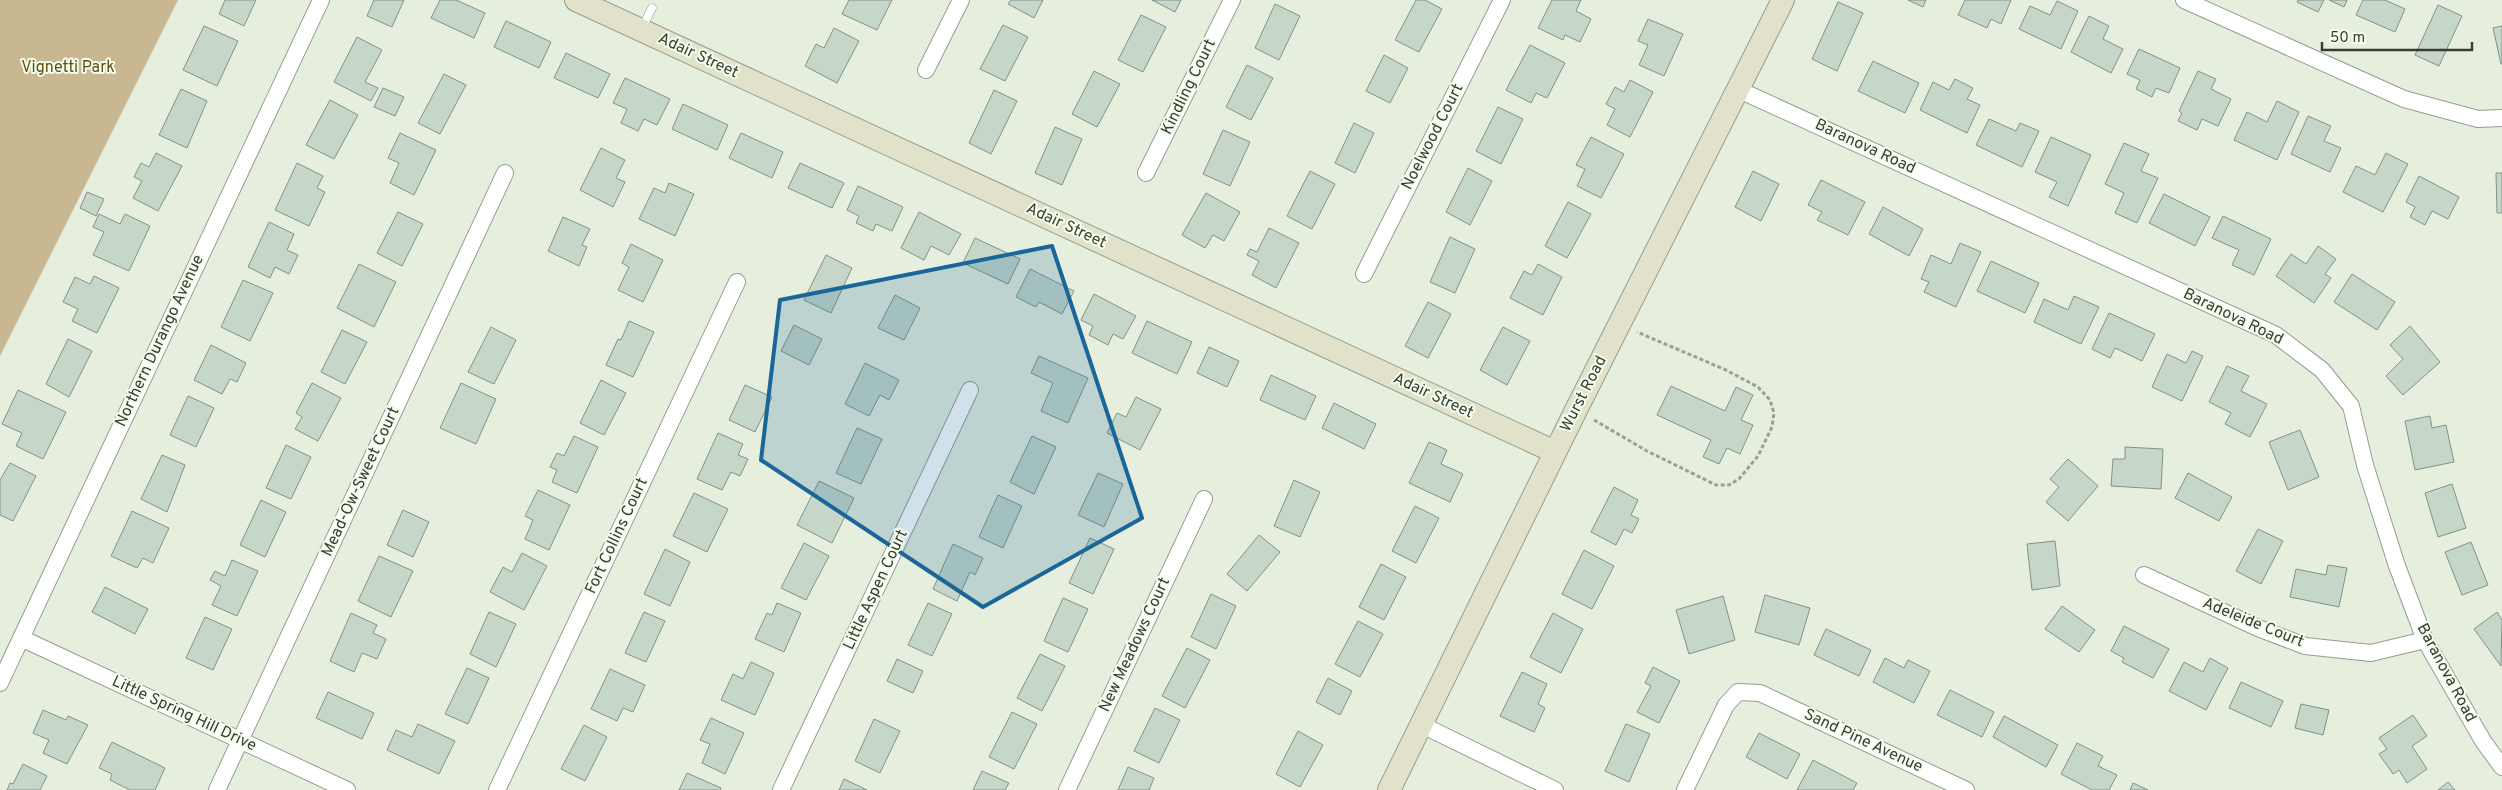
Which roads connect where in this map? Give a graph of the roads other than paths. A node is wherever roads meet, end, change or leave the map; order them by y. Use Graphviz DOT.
graph roads {
  1 [pos="320,0"];
  2 [pos="576,0"];
  3 [pos="961,0"];
  4 [pos="1232,0"];
  5 [pos="1502,0"];
  6 [pos="1783,0"];
  7 [pos="2184,0"];
  8 [pos="652,8"];
  9 [pos="641,30"];
  10 [pos="926,70"];
  11 [pos="1737,89"];
  12 [pos="2502,118"];
  13 [pos="505,173"];
  14 [pos="1146,173"];
  15 [pos="1364,274"];
  16 [pos="737,282"];
  17 [pos="970,390"];
  18 [pos="1555,452"];
  19 [pos="1204,499"];
  20 [pos="2144,576"];
  21 [pos="21,638"];
  22 [pos="2425,640"];
  23 [pos="0,683"];
  24 [pos="1422,725"];
  25 [pos="240,740"];
  26 [pos="2502,768"];
  27 [pos="217,790"];
  28 [pos="347,790"];
  29 [pos="497,790"];
  30 [pos="781,790"];
  31 [pos="1067,790"];
  32 [pos="1389,790"];
  33 [pos="1555,790"];
  34 [pos="1685,790"];
  35 [pos="1966,790"];
  1 -- 21 [label="street, Northern Durango Avenue"];
  2 -- 9 [label="street, Adair Street"];
  3 -- 10 [label="street"];
  4 -- 14 [label="street, Kindling Court"];
  5 -- 15 [label="street, Noelwood Court"];
  6 -- 11 [label="street, Wurst Road"];
  7 -- 12 [label="street"];
  8 -- 9 [label="lane"];
  9 -- 18 [label="street, Adair Street"];
  11 -- 18 [label="street, Wurst Road"];
  11 -- 22 [label="street, Baranova Road"];
  13 -- 25 [label="street, Mead-Ow-Sweet Court"];
  16 -- 29 [label="street, Fort Collins Court"];
  17 -- 30 [label="street, Little Aspen Court"];
  18 -- 24 [label="street, Wurst Road"];
  19 -- 31 [label="street, New Meadows Court"];
  20 -- 22 [label="street, Adeleide Court"];
  21 -- 23 [label="street, Northern Durango Avenue"];
  21 -- 25 [label="street, Little Spring Hill Drive"];
  22 -- 26 [label="street, Baranova Road"];
  24 -- 32 [label="street, Wurst Road"];
  24 -- 33 [label="street"];
  25 -- 27 [label="street, Mead-Ow-Sweet Court"];
  25 -- 28 [label="street, Little Spring Hill Drive"];
  34 -- 35 [label="street, Sand Pine Avenue"];
}
